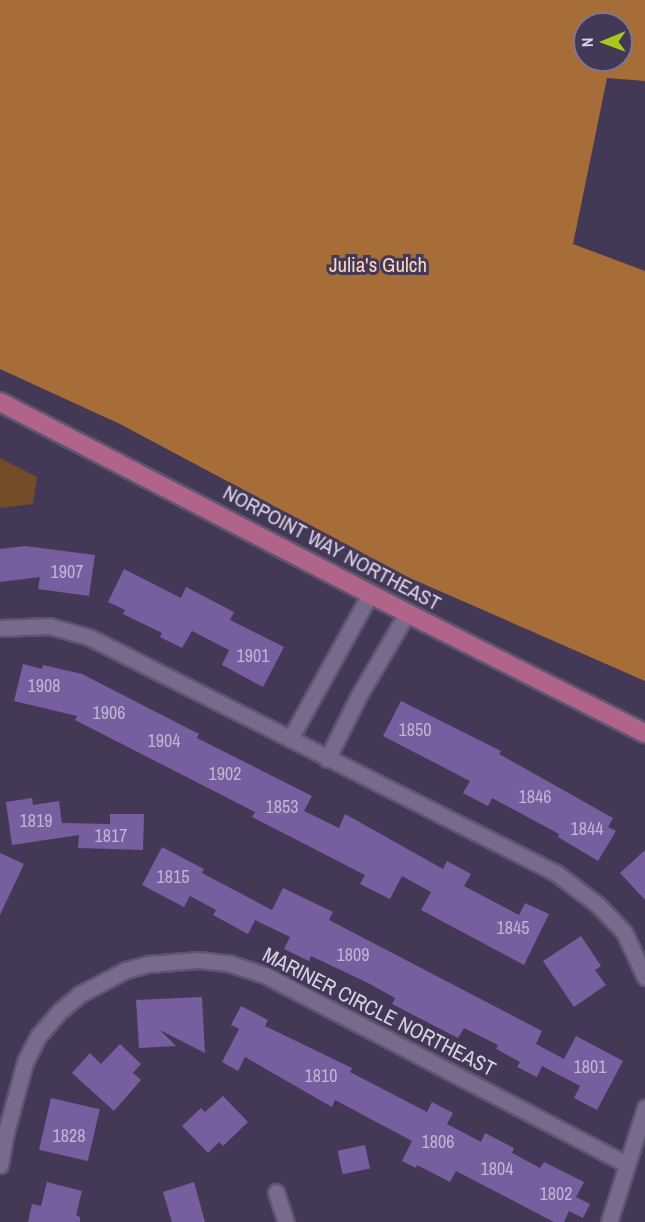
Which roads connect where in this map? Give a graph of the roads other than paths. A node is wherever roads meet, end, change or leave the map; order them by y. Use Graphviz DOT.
graph roads {
  1 [pos="0,402"];
  2 [pos="370,594"];
  3 [pos="407,613"];
  4 [pos="0,628"];
  5 [pos="645,733"];
  6 [pos="290,739"];
  7 [pos="327,759"];
  8 [pos="645,977"];
  9 [pos="645,1108"];
  10 [pos="627,1164"];
  11 [pos="0,1165"];
  12 [pos="276,1192"];
  13 [pos="286,1222"];
  14 [pos="609,1222"];
  1 -- 2 [label="main road, NORPOINT WAY NORTHEAST"];
  2 -- 3 [label="main road, NORPOINT WAY NORTHEAST"];
  2 -- 6 [label="street"];
  3 -- 5 [label="main road, NORPOINT WAY NORTHEAST"];
  3 -- 7 [label="street"];
  4 -- 6 [label="street"];
  6 -- 7 [label="street"];
  7 -- 8 [label="street"];
  9 -- 10 [label="street"];
  10 -- 11 [label="street, MARINER CIRCLE NORTHEAST"];
  10 -- 14 [label="street"];
  12 -- 13 [label="street"];
}
